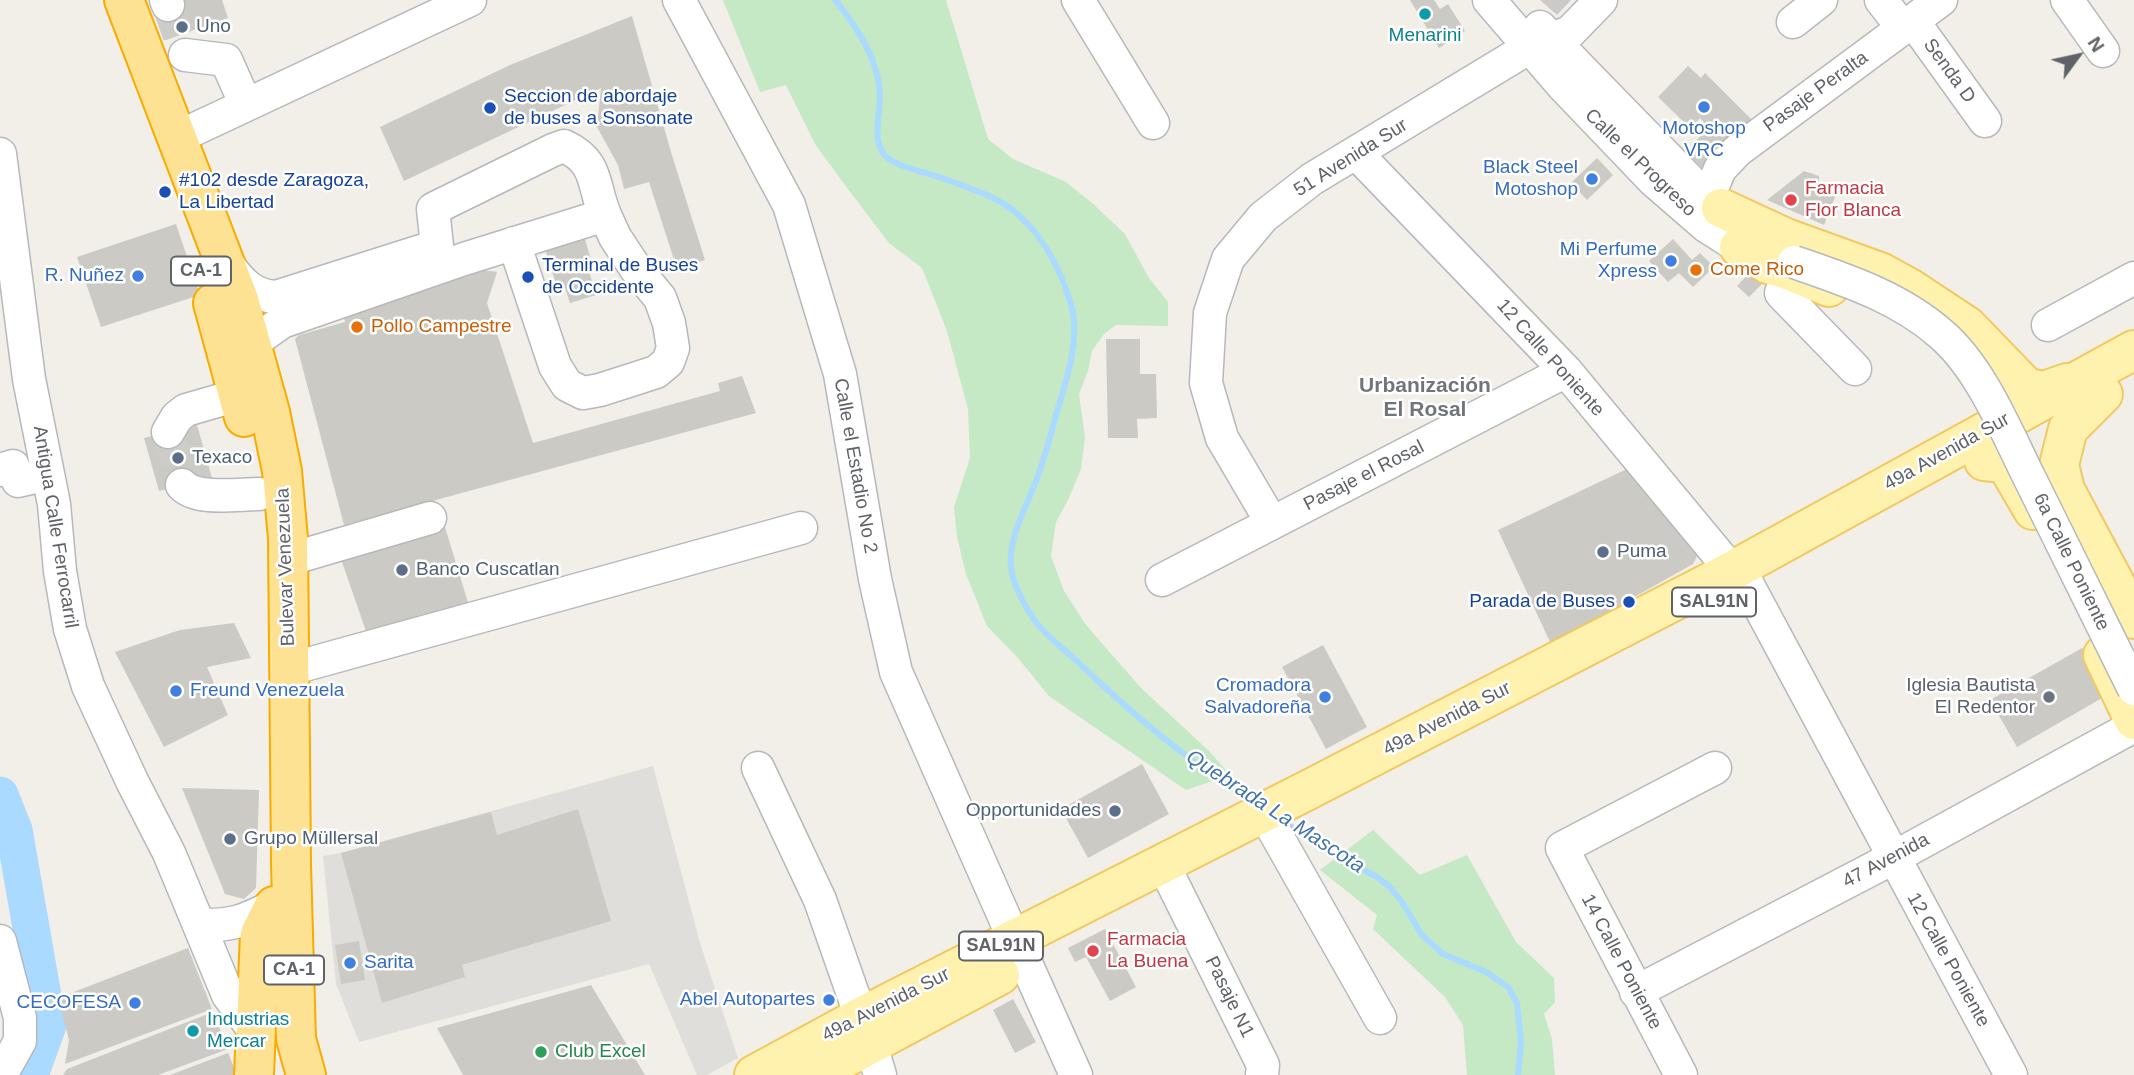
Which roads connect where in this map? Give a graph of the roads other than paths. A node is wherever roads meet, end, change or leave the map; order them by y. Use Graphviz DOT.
graph roads {
  1 [pos="105,0"];
  2 [pos="124,0"];
  3 [pos="679,0"];
  4 [pos="1078,0"];
  5 [pos="1489,0"];
  6 [pos="1516,0"];
  7 [pos="1601,0"];
  8 [pos="1821,0"];
  9 [pos="1881,0"];
  10 [pos="1941,0"];
  11 [pos="2067,0"];
  12 [pos="461,2"];
  13 [pos="1793,22"];
  14 [pos="1908,25"];
  15 [pos="1541,43"];
  16 [pos="2103,51"];
  17 [pos="153,78"];
  18 [pos="246,105"];
  19 [pos="1984,121"];
  20 [pos="1153,123"];
  21 [pos="176,138"];
  22 [pos="1356,153"];
  23 [pos="1,170"];
  24 [pos="1714,203"];
  25 [pos="605,215"];
  26 [pos="514,243"];
  27 [pos="1739,247"];
  28 [pos="450,253"];
  29 [pos="1794,261"];
  30 [pos="226,262"];
  31 [pos="2134,278"];
  32 [pos="2048,325"];
  33 [pos="2134,350"];
  34 [pos="256,353"];
  35 [pos="1855,369"];
  36 [pos="1566,371"];
  37 [pos="2013,375"];
  38 [pos="2106,384"];
  39 [pos="1975,389"];
  40 [pos="239,395"];
  41 [pos="168,432"];
  42 [pos="1992,443"];
  43 [pos="2059,465"];
  44 [pos="0,470"];
  45 [pos="48,474"];
  46 [pos="182,485"];
  47 [pos="2024,491"];
  48 [pos="258,494"];
  49 [pos="430,518"];
  50 [pos="1272,523"];
  51 [pos="801,528"];
  52 [pos="287,560"];
  53 [pos="1740,578"];
  54 [pos="1162,580"];
  55 [pos="2134,619"];
  56 [pos="2134,647"];
  57 [pos="290,669"];
  58 [pos="2134,689"];
  59 [pos="2134,720"];
  60 [pos="2134,726"];
  61 [pos="758,768"];
  62 [pos="1715,768"];
  63 [pos="1267,824"];
  64 [pos="1893,858"];
  65 [pos="291,864"];
  66 [pos="1172,882"];
  67 [pos="274,906"];
  68 [pos="198,925"];
  69 [pos="0,941"];
  70 [pos="1019,950"];
  71 [pos="1636,992"];
  72 [pos="7,997"];
  73 [pos="1380,1018"];
  74 [pos="254,1031"];
  75 [pos="871,1046"];
  76 [pos="1,1075"];
  77 [pos="254,1075"];
  78 [pos="281,1075"];
  79 [pos="306,1075"];
  80 [pos="331,1075"];
  81 [pos="754,1075"];
  82 [pos="813,1075"];
  83 [pos="1076,1075"];
  84 [pos="1262,1075"];
  85 [pos="1681,1075"];
  86 [pos="2011,1075"];
  1 -- 40 [label="highway, Bulevar Venezuela / CA-1"];
  2 -- 17 [label="highway, Bulevar Venezuela / CA-1"];
  3 -- 70 [label="street, Calle el Estadio No 2"];
  4 -- 20 [label="street"];
  5 -- 15 [label="street, Calle el Progreso"];
  6 -- 15 [label="street, Calle el Progreso"];
  7 -- 15 [label="street, 51 Avenida Sur"];
  8 -- 13 [label="street"];
  9 -- 14 [label="street, Senda D"];
  10 -- 14 [label="street, Pasaje Peralta"];
  11 -- 16 [label="street"];
  12 -- 18 [label="street"];
  14 -- 19 [label="street, Senda D"];
  14 -- 24 [label="street, Pasaje Peralta"];
  15 -- 22 [label="street, 51 Avenida Sur"];
  15 -- 24 [label="street, Calle el Progreso"];
  15 -- 27 [label="street, Calle el Progreso"];
  17 -- 18 [label="street"];
  17 -- 21 [label="highway, Bulevar Venezuela / CA-1"];
  18 -- 21 [label="street"];
  21 -- 30 [label="highway, Bulevar Venezuela / CA-1"];
  22 -- 36 [label="street, 12 Calle Poniente"];
  22 -- 50 [label="street, 51 Avenida Sur"];
  23 -- 45 [label="street, Antigua Calle Ferrocarril"];
  24 -- 29 [label="street, Calle el Progreso"];
  24 -- 37 [label="main road"];
  25 -- 26 [label="street"];
  25 -- 26 [label="street"];
  25 -- 28 [label="street"];
  26 -- 28 [label="street"];
  27 -- 29 [label="main road"];
  28 -- 30 [label="street"];
  28 -- 34 [label="street"];
  29 -- 35 [label="street"];
  29 -- 39 [label="main road"];
  29 -- 42 [label="street, Calle el Progreso"];
  30 -- 34 [label="highway, Bulevar Venezuela / CA-1"];
  31 -- 32 [label="street"];
  33 -- 38 [label="main road, 49a Avenida Sur / SAL91N"];
  34 -- 52 [label="highway, Bulevar Venezuela / CA-1"];
  36 -- 50 [label="street, Pasaje el Rosal"];
  36 -- 53 [label="street, 12 Calle Poniente"];
  37 -- 38 [label="main road"];
  37 -- 39 [label="main road"];
  38 -- 42 [label="main road, 49a Avenida Sur / SAL91N"];
  38 -- 43 [label="main road"];
  39 -- 42 [label="main road"];
  40 -- 41 [label="street"];
  40 -- 48 [label="highway, Bulevar Venezuela / CA-1"];
  42 -- 47 [label="main road"];
  42 -- 53 [label="main road, 49a Avenida Sur / SAL91N"];
  42 -- 56 [label="street, 6a Calle Poniente"];
  42 -- 58 [label="street, 6a Calle Poniente, bridge"];
  43 -- 47 [label="main road"];
  43 -- 55 [label="main road"];
  44 -- 45 [label="street"];
  45 -- 68 [label="street, Antigua Calle Ferrocarril"];
  46 -- 48 [label="street"];
  47 -- 59 [label="main road"];
  48 -- 67 [label="highway, Bulevar Venezuela / CA-1"];
  49 -- 52 [label="street"];
  50 -- 54 [label="street, Pasaje el Rosal"];
  51 -- 57 [label="street"];
  52 -- 57 [label="highway, Bulevar Venezuela / CA-1"];
  53 -- 63 [label="main road, 49a Avenida Sur / SAL91N"];
  53 -- 64 [label="street, 12 Calle Poniente"];
  57 -- 65 [label="highway, Bulevar Venezuela / CA-1"];
  60 -- 64 [label="street, 47 Avenida"];
  61 -- 75 [label="street"];
  62 -- 71 [label="street, 14 Calle Poniente"];
  63 -- 66 [label="main road, 49a Avenida Sur / SAL91N"];
  63 -- 70 [label="main road, 49a Avenida Sur / SAL91N"];
  63 -- 73 [label="street"];
  64 -- 71 [label="street, 47 Avenida"];
  64 -- 86 [label="street, 12 Calle Poniente"];
  65 -- 79 [label="highway, Bulevar Venezuela / CA-1"];
  65 -- 80 [label="highway"];
  66 -- 70 [label="main road, 49a Avenida Sur / SAL91N"];
  66 -- 84 [label="street, Pasaje N1"];
  67 -- 68 [label="street"];
  67 -- 74 [label="highway"];
  67 -- 78 [label="highway, Bulevar Venezuela / CA-1"];
  68 -- 74 [label="street, Antigua Calle Ferrocarril"];
  69 -- 72 [label="street"];
  70 -- 75 [label="main road, 49a Avenida Sur / SAL91N"];
  70 -- 83 [label="street"];
  71 -- 85 [label="street, 14 Calle Poniente"];
  72 -- 76 [label="street"];
  74 -- 77 [label="highway"];
  75 -- 81 [label="main road, 49a Avenida Sur / SAL91N"];
  75 -- 82 [label="main road, 49a Avenida Sur / SAL91N"];
}
